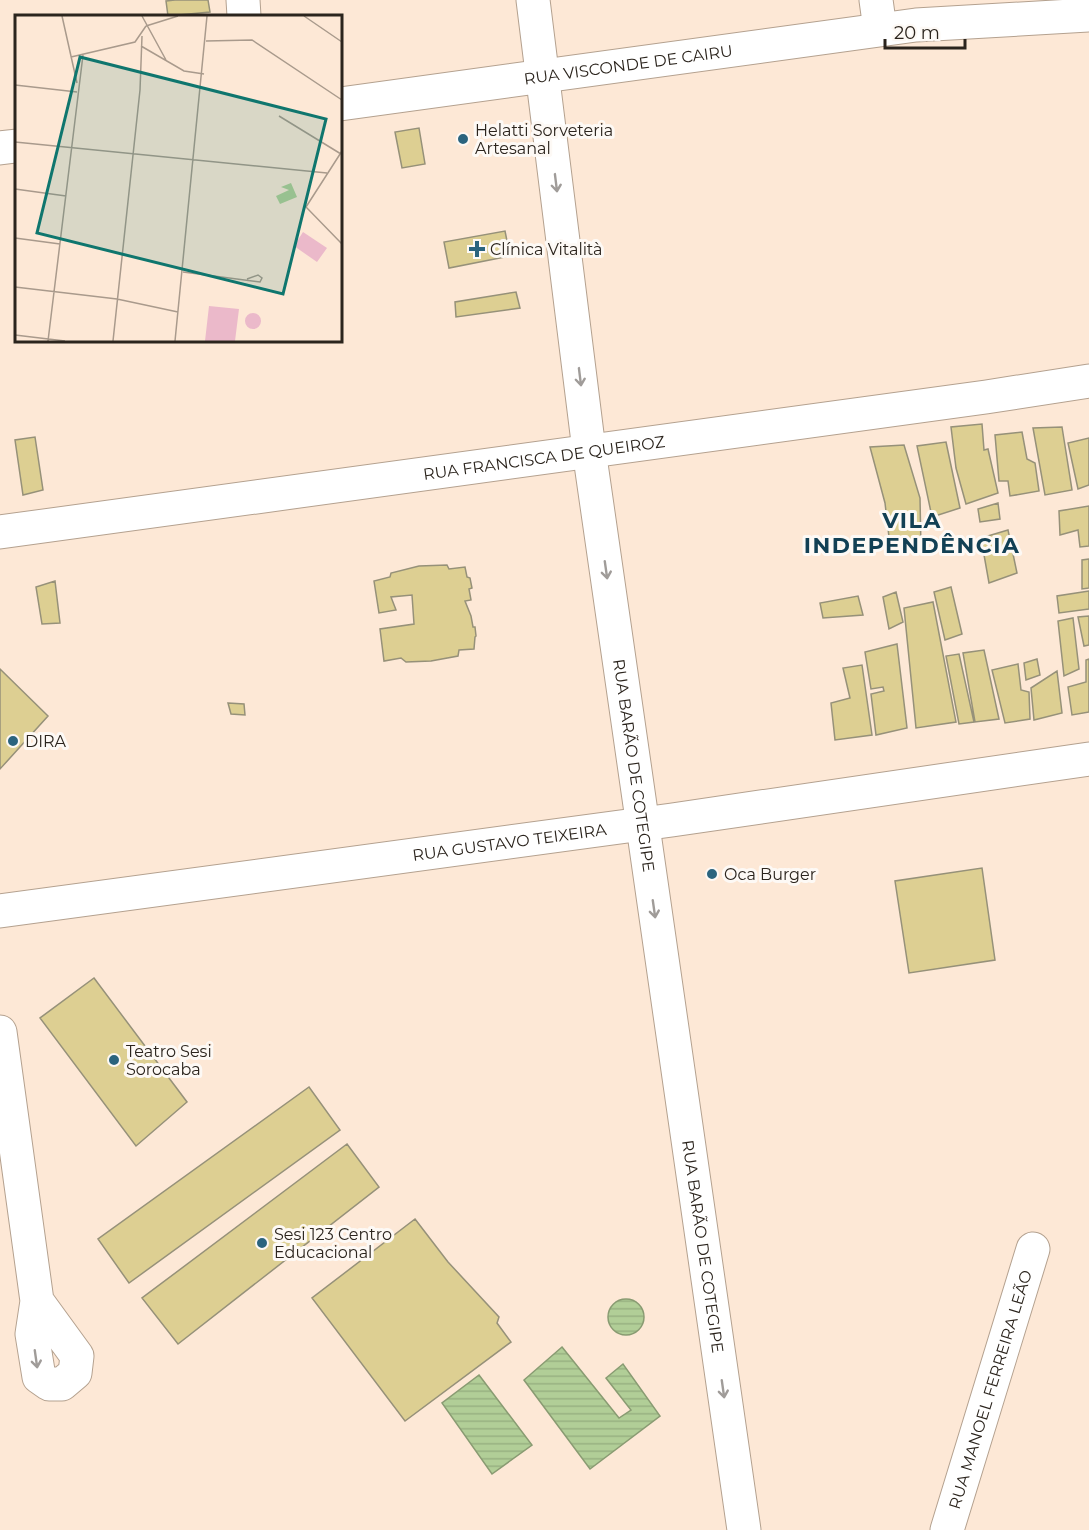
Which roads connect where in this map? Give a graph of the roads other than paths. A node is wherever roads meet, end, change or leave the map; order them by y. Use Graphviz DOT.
graph roads {
  1 [pos="243,0"];
  2 [pos="533,0"];
  3 [pos="968,0"];
  4 [pos="244,15"];
  5 [pos="878,15"];
  6 [pos="1089,15"];
  7 [pos="916,25"];
  8 [pos="543,75"];
  9 [pos="342,104"];
  10 [pos="15,146"];
  11 [pos="0,148"];
  12 [pos="1089,381"];
  13 [pos="589,450"];
  14 [pos="0,532"];
  15 [pos="1089,759"];
  16 [pos="642,825"];
  17 [pos="0,911"];
  18 [pos="0,1032"];
  19 [pos="1033,1249"];
  20 [pos="37,1301"];
  21 [pos="744,1530"];
  22 [pos="947,1530"];
  1 -- 4 [label="street"];
  2 -- 8 [label="street, RUA BARÃO DE COTEGIPE"];
  3 -- 7 [label="street, RUA VISCONDE DE CAIRU"];
  5 -- 7 [label="street, RUA VISCONDE DE CAIRU"];
  5 -- 8 [label="street, RUA VISCONDE DE CAIRU"];
  6 -- 7 [label="street, RUA VISCONDE DE CAIRU"];
  8 -- 9 [label="street, RUA VISCONDE DE CAIRU"];
  8 -- 13 [label="street, RUA BARÃO DE COTEGIPE, one-way"];
  10 -- 11 [label="street"];
  12 -- 13 [label="street, RUA FRANCISCA DE QUEIROZ"];
  13 -- 14 [label="street, RUA FRANCISCA DE QUEIROZ"];
  13 -- 16 [label="street, RUA BARÃO DE COTEGIPE, one-way"];
  15 -- 16 [label="street, RUA GUSTAVO TEIXEIRA"];
  16 -- 17 [label="street, RUA GUSTAVO TEIXEIRA"];
  16 -- 21 [label="street, RUA BARÃO DE COTEGIPE, one-way"];
  18 -- 20 [label="street"];
  19 -- 22 [label="street, RUA MANOEL FERREIRA LEÃO"];
}
